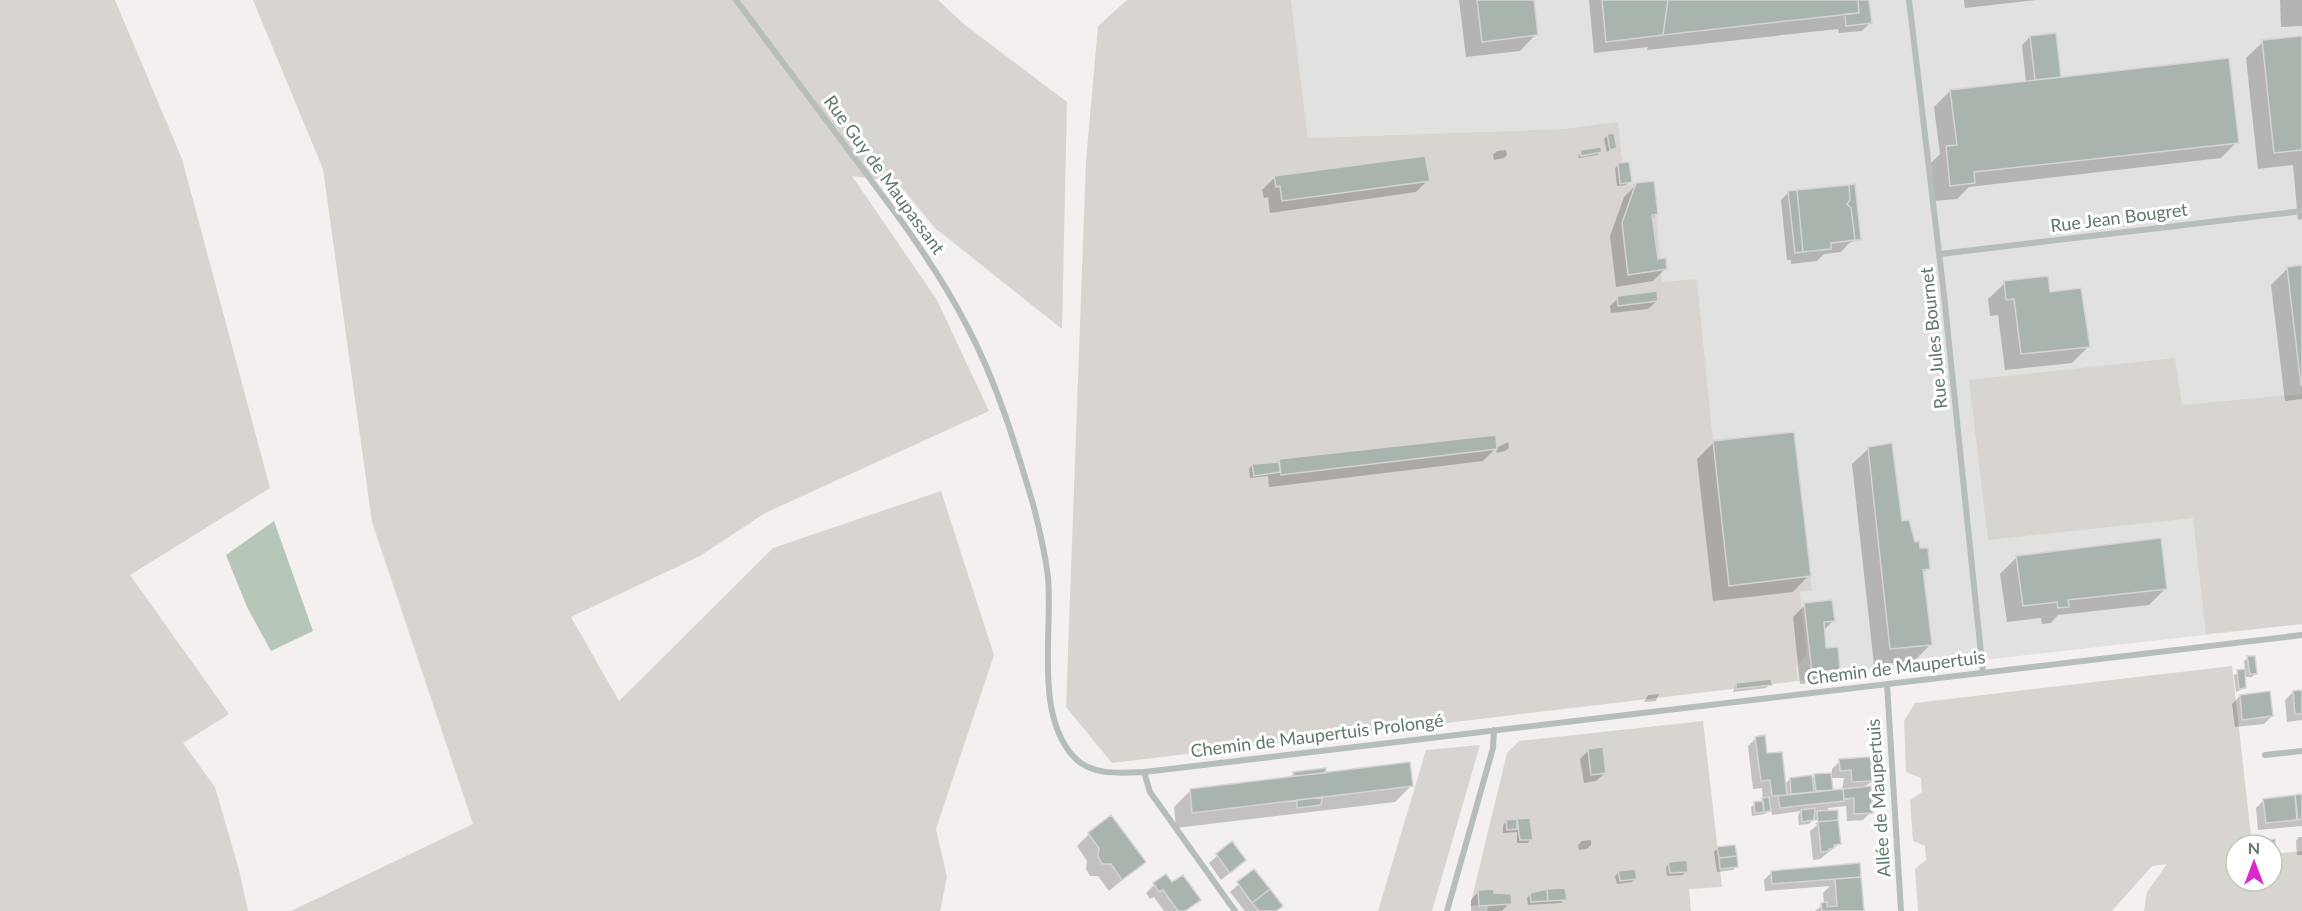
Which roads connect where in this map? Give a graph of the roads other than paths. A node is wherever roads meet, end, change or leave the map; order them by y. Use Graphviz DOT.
graph roads {
  1 [pos="736,0"];
  2 [pos="1909,0"];
  3 [pos="2302,211"];
  4 [pos="1940,254"];
  5 [pos="2302,635"];
  6 [pos="1983,673"];
  7 [pos="1887,684"];
  8 [pos="1494,730"];
  9 [pos="2302,751"];
  10 [pos="2265,755"];
  11 [pos="1144,772"];
  12 [pos="1235,911"];
  13 [pos="1448,911"];
  14 [pos="1901,911"];
  1 -- 11 [label="street, Rue Guy de Maupassant"];
  2 -- 4 [label="street, Rue Jules Bournet"];
  3 -- 4 [label="street, Rue Jean Bougret"];
  4 -- 6 [label="street, Rue Jules Bournet"];
  5 -- 6 [label="street, Chemin de Maupertuis"];
  6 -- 7 [label="street, Chemin de Maupertuis"];
  7 -- 8 [label="street, Chemin de Maupertuis"];
  7 -- 14 [label="street, Allée de Maupertuis"];
  8 -- 11 [label="street, Chemin de Maupertuis Prolongé"];
  8 -- 13 [label="street"];
  9 -- 10 [label="street"];
  11 -- 12 [label="street"];
}
